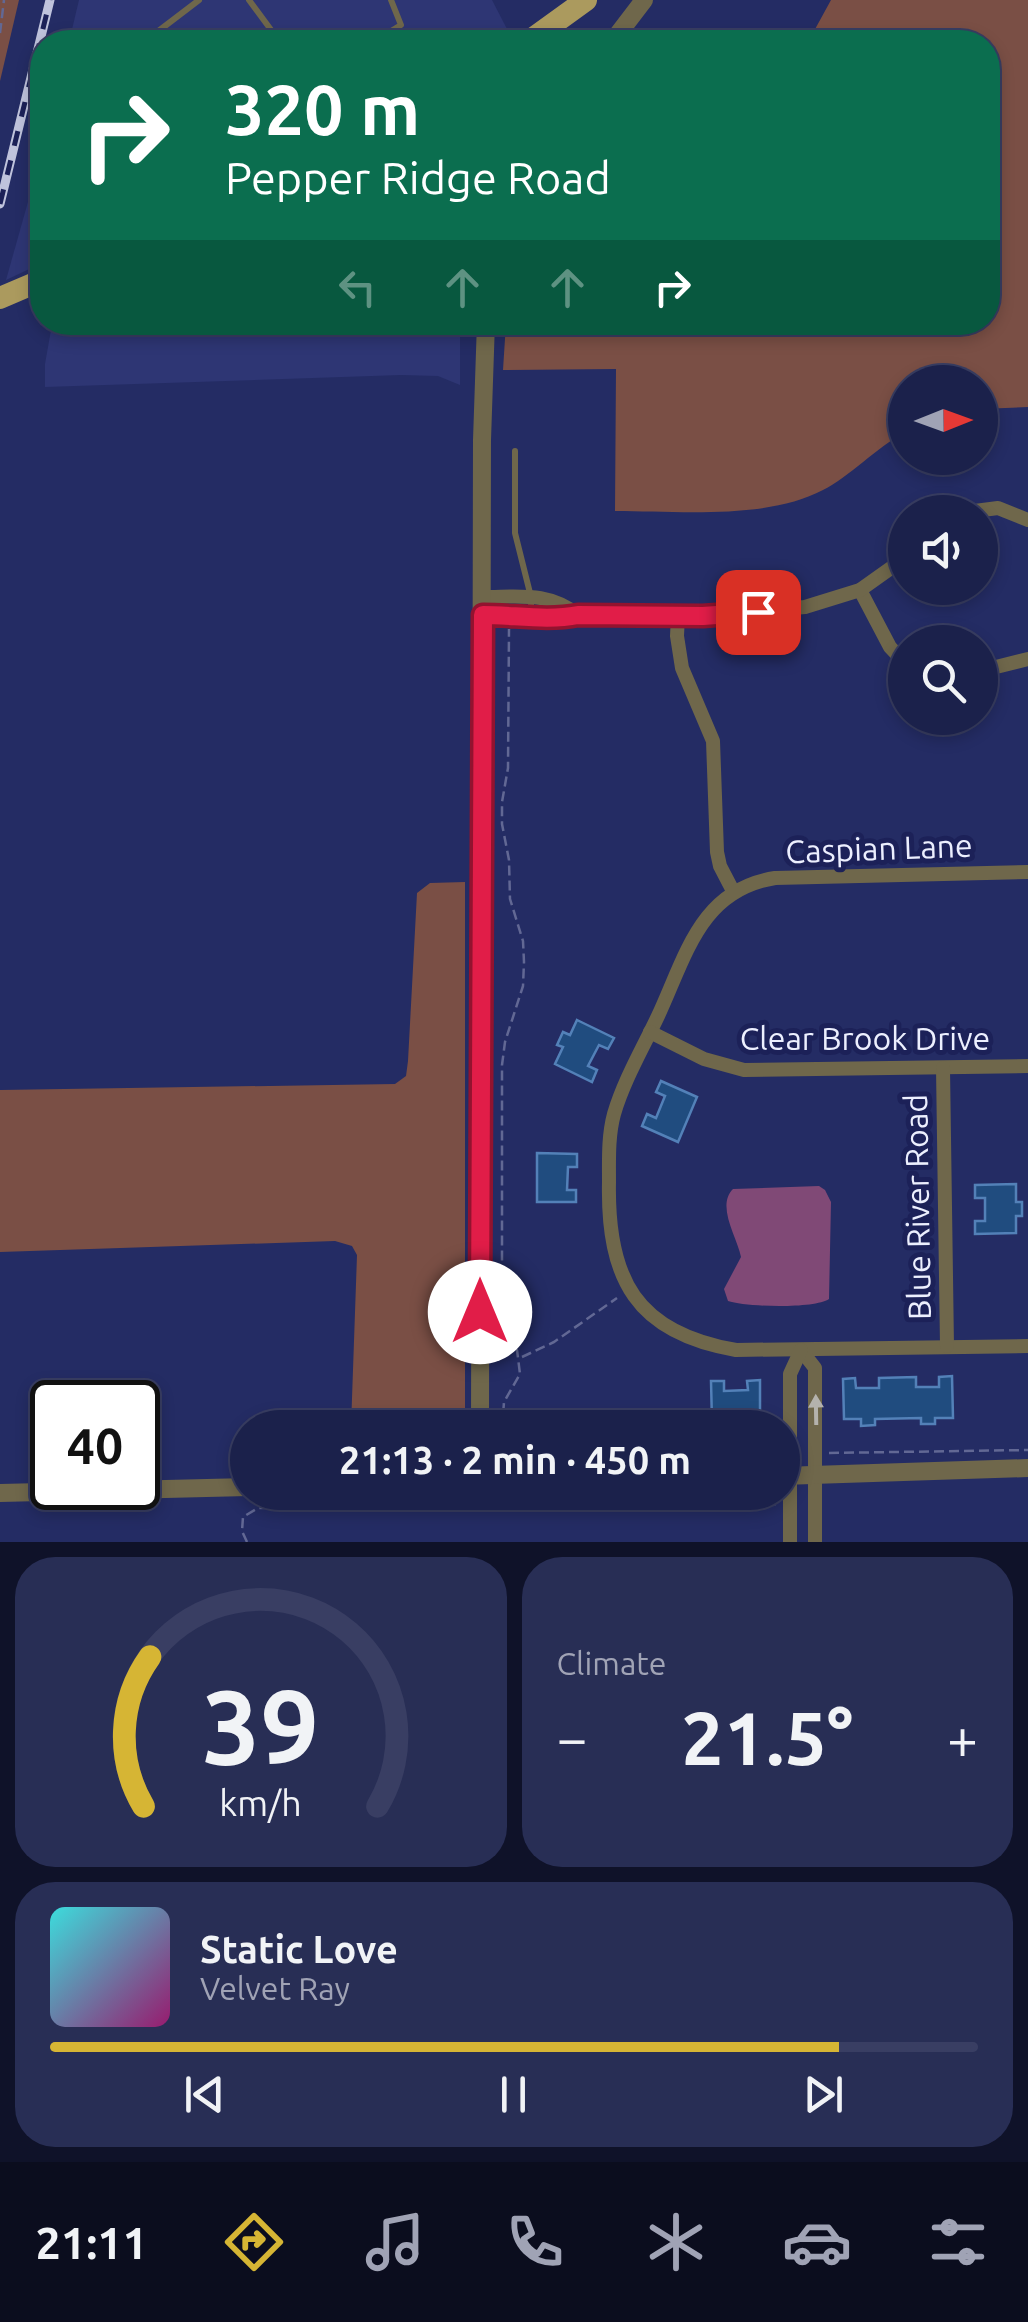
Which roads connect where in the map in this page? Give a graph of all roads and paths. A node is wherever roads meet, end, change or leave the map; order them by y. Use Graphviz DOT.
graph roads {
  1 [pos="4,0"];
  2 [pos="199,0"];
  3 [pos="249,0"];
  4 [pos="391,0"];
  5 [pos="586,0"];
  6 [pos="644,0"];
  7 [pos="160,30"];
  8 [pos="271,30"];
  9 [pos="393,30"];
  10 [pos="545,30"];
  11 [pos="621,30"];
  12 [pos="0,34"];
  13 [pos="30,285"];
  14 [pos="0,298"];
  15 [pos="486,335"];
  16 [pos="514,451"];
  17 [pos="998,508"];
  18 [pos="1028,520"];
  19 [pos="888,570"];
  20 [pos="860,590"];
  21 [pos="531,597"];
  22 [pos="482,606"];
  23 [pos="509,615"];
  24 [pos="531,615"];
  25 [pos="578,615"];
  26 [pos="678,615"];
  27 [pos="888,643"];
  28 [pos="1028,659"];
  29 [pos="998,666"];
  30 [pos="1028,872"];
  31 [pos="733,891"];
  32 [pos="650,1032"];
  33 [pos="1028,1066"];
  34 [pos="942,1068"];
  35 [pos="630,1290"];
  36 [pos="947,1346"];
  37 [pos="1028,1346"];
  38 [pos="802,1350"];
  39 [pos="520,1358"];
  40 [pos="480,1410"];
  41 [pos="503,1410"];
  42 [pos="789,1410"];
  43 [pos="1028,1450"];
  44 [pos="817,1454"];
  45 [pos="1028,1468"];
  46 [pos="816,1475"];
  47 [pos="800,1476"];
  48 [pos="230,1487"];
  49 [pos="0,1493"];
  50 [pos="252,1510"];
  51 [pos="788,1510"];
  52 [pos="248,1542"];
  53 [pos="790,1542"];
  54 [pos="815,1542"];
  1 -- 12 [label="path"];
  2 -- 7 [label="lane"];
  3 -- 8 [label="lane"];
  4 -- 9 [label="lane"];
  5 -- 10 [label="main road"];
  6 -- 11 [label="street"];
  13 -- 14 [label="main road"];
  15 -- 22 [label="street"];
  16 -- 21 [label="lane"];
  17 -- 18 [label="street"];
  19 -- 20 [label="street"];
  20 -- 26 [label="street"];
  20 -- 27 [label="street"];
  21 -- 22 [label="street"];
  21 -- 24 [label="lane"];
  21 -- 25 [label="street"];
  22 -- 23 [label="street"];
  22 -- 40 [label="street"];
  23 -- 24 [label="street"];
  23 -- 39 [label="path"];
  24 -- 25 [label="street"];
  25 -- 26 [label="street"];
  26 -- 31 [label="street"];
  28 -- 29 [label="street"];
  30 -- 31 [label="street, Caspian Lane"];
  31 -- 32 [label="street"];
  32 -- 34 [label="street, Clear Brook Drive"];
  32 -- 35 [label="street"];
  33 -- 34 [label="street, Clear Brook Drive"];
  34 -- 36 [label="street, Blue River Road"];
  35 -- 38 [label="street"];
  35 -- 39 [label="path"];
  36 -- 37 [label="street"];
  36 -- 38 [label="street"];
  38 -- 42 [label="street"];
  44 -- 38 [label="street, one-way"];
  39 -- 41 [label="path"];
  43 -- 44 [label="path"];
  44 -- 46 [label="street"];
  45 -- 46 [label="street"];
  46 -- 47 [label="street"];
  46 -- 54 [label="street"];
  48 -- 49 [label="street"];
  50 -- 52 [label="path"];
  51 -- 53 [label="street"];
}
